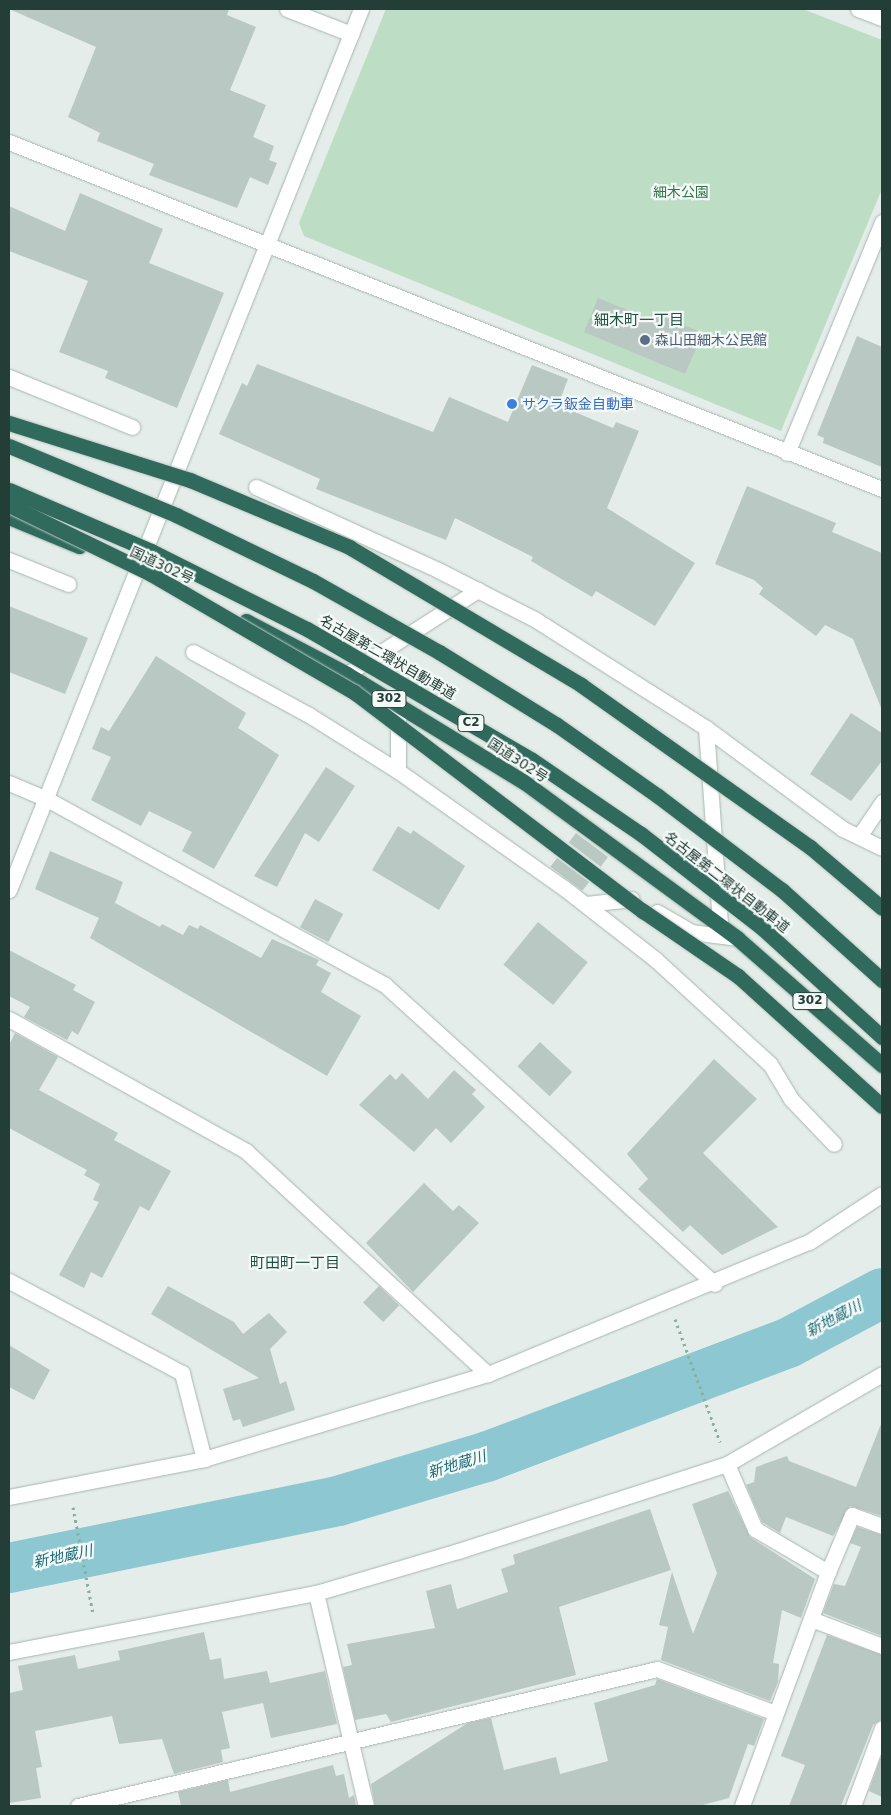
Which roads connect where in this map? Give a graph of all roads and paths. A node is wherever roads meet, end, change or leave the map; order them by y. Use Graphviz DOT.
graph roads {
  1 [pos="287,9"];
  2 [pos="361,9"];
  3 [pos="858,9"];
  4 [pos="882,18"];
  5 [pos="351,34"];
  6 [pos="9,142"];
  7 [pos="882,222"];
  8 [pos="266,245"];
  9 [pos="9,376"];
  10 [pos="9,423"];
  11 [pos="132,428"];
  12 [pos="9,446"];
  13 [pos="787,452"];
  14 [pos="256,487"];
  15 [pos="9,490"];
  16 [pos="882,490"];
  17 [pos="9,505"];
  18 [pos="9,517"];
  19 [pos="9,560"];
  20 [pos="138,571"];
  21 [pos="68,584"];
  22 [pos="478,590"];
  23 [pos="193,652"];
  24 [pos="347,674"];
  25 [pos="398,704"];
  26 [pos="706,728"];
  27 [pos="398,771"];
  28 [pos="9,783"];
  29 [pos="45,798"];
  30 [pos="882,802"];
  31 [pos="860,835"];
  32 [pos="882,848"];
  33 [pos="9,890"];
  34 [pos="586,904"];
  35 [pos="882,908"];
  36 [pos="720,925"];
  37 [pos="737,938"];
  38 [pos="882,980"];
  39 [pos="9,1019"];
  40 [pos="882,1036"];
  41 [pos="882,1065"];
  42 [pos="882,1106"];
  43 [pos="834,1144"];
  44 [pos="882,1194"];
  45 [pos="9,1280"];
  46 [pos="715,1284"];
  47 [pos="680,1334"];
  48 [pos="488,1374"];
  49 [pos="882,1374"];
  50 [pos="716,1428"];
  51 [pos="204,1459"];
  52 [pos="727,1464"];
  53 [pos="9,1497"];
  54 [pos="74,1514"];
  55 [pos="882,1526"];
  56 [pos="828,1572"];
  57 [pos="316,1593"];
  58 [pos="94,1618"];
  59 [pos="811,1619"];
  60 [pos="882,1646"];
  61 [pos="9,1652"];
  62 [pos="776,1713"];
  63 [pos="882,1728"];
  64 [pos="354,1744"];
  65 [pos="78,1806"];
  66 [pos="366,1806"];
  67 [pos="742,1806"];
  68 [pos="853,1806"];
  1 -- 5 [label="street"];
  2 -- 5 [label="street"];
  3 -- 4 [label="street"];
  5 -- 8 [label="street"];
  6 -- 8 [label="street"];
  7 -- 13 [label="street"];
  8 -- 13 [label="street"];
  8 -- 20 [label="street"];
  9 -- 11 [label="street"];
  10 -- 35 [label="highway, bridge"];
  12 -- 38 [label="highway, 名古屋第二環状自動車道, bridge"];
  13 -- 16 [label="street"];
  14 -- 22 [label="street"];
  15 -- 40 [label="highway, 名古屋第二環状自動車道 / C2, bridge"];
  17 -- 42 [label="highway, bridge"];
  18 -- 20 [label="highway, 国道302号 / 302"];
  19 -- 21 [label="street"];
  20 -- 24 [label="highway, 国道302号 / 302"];
  20 -- 29 [label="street"];
  22 -- 24 [label="street"];
  22 -- 26 [label="street"];
  23 -- 27 [label="street"];
  24 -- 25 [label="highway, 国道302号 / 302"];
  25 -- 27 [label="street"];
  25 -- 36 [label="highway, 国道302号 / 302"];
  26 -- 31 [label="street"];
  26 -- 36 [label="street"];
  27 -- 34 [label="street"];
  28 -- 29 [label="street"];
  29 -- 33 [label="street"];
  29 -- 46 [label="street"];
  30 -- 31 [label="street"];
  31 -- 32 [label="street"];
  34 -- 37 [label="street"];
  34 -- 43 [label="street"];
  36 -- 37 [label="highway, 国道302号 / 302"];
  37 -- 41 [label="highway, 国道302号 / 302"];
  39 -- 48 [label="street"];
  44 -- 46 [label="street"];
  45 -- 51 [label="street"];
  46 -- 48 [label="street"];
  47 -- 50 [label="path"];
  48 -- 51 [label="street"];
  49 -- 52 [label="street"];
  51 -- 53 [label="street"];
  52 -- 56 [label="street"];
  52 -- 57 [label="street"];
  54 -- 58 [label="path"];
  55 -- 56 [label="street"];
  56 -- 59 [label="street"];
  57 -- 61 [label="street"];
  57 -- 64 [label="street"];
  59 -- 60 [label="street"];
  59 -- 62 [label="street"];
  62 -- 64 [label="street"];
  62 -- 67 [label="street"];
  63 -- 68 [label="street"];
  64 -- 65 [label="street"];
  64 -- 66 [label="street"];
}
